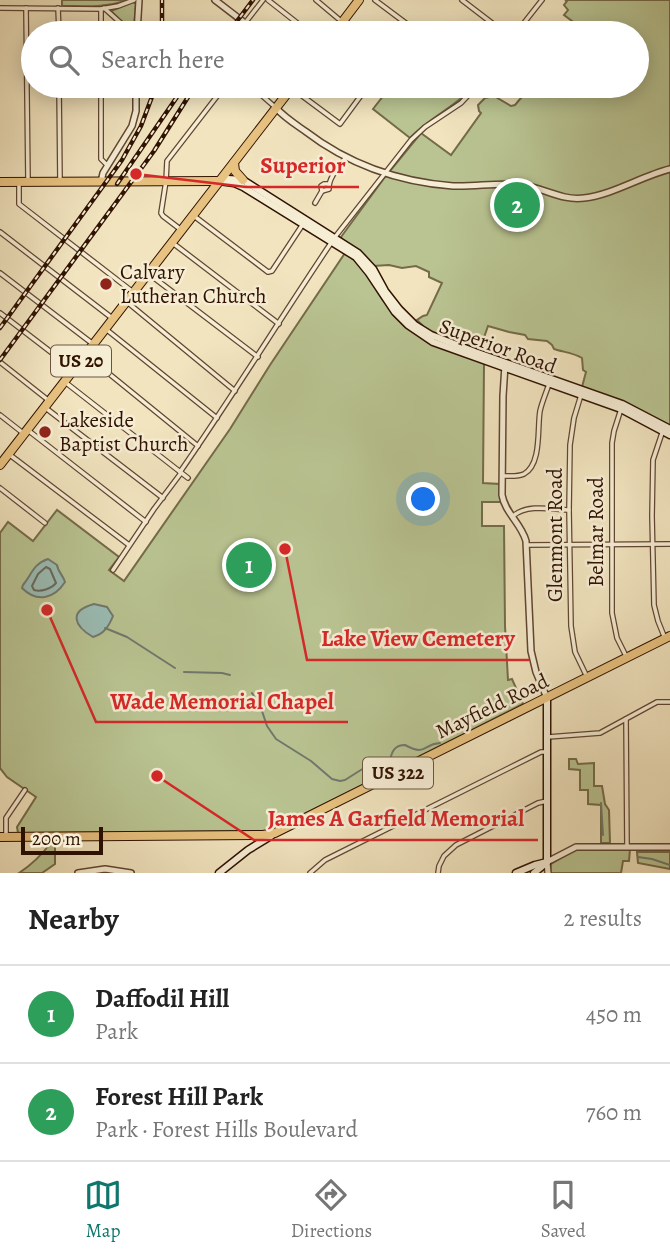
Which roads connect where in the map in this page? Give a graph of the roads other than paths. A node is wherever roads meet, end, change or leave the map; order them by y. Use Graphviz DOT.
graph roads {
  1 [pos="137,0"];
  2 [pos="215,0"];
  3 [pos="262,0"];
  4 [pos="268,0"];
  5 [pos="316,0"];
  6 [pos="359,0"];
  7 [pos="375,0"];
  8 [pos="462,0"];
  9 [pos="539,1"];
  10 [pos="0,8"];
  11 [pos="26,8"];
  12 [pos="58,8"];
  13 [pos="102,8"];
  14 [pos="26,21"];
  15 [pos="58,21"];
  16 [pos="101,21"];
  17 [pos="119,21"];
  18 [pos="135,21"];
  19 [pos="242,21"];
  20 [pos="246,21"];
  21 [pos="295,21"];
  22 [pos="333,21"];
  23 [pos="345,21"];
  24 [pos="403,21"];
  25 [pos="489,21"];
  26 [pos="525,21"];
  27 [pos="25,98"];
  28 [pos="59,98"];
  29 [pos="101,98"];
  30 [pos="136,98"];
  31 [pos="216,98"];
  32 [pos="265,98"];
  33 [pos="284,98"];
  34 [pos="307,98"];
  35 [pos="359,98"];
  36 [pos="466,98"];
  37 [pos="276,108"];
  38 [pos="346,157"];
  39 [pos="233,163"];
  40 [pos="108,166"];
  41 [pos="670,169"];
  42 [pos="385,174"];
  43 [pos="243,180"];
  44 [pos="100,181"];
  45 [pos="166,181"];
  46 [pos="219,181"];
  47 [pos="0,182"];
  48 [pos="24,182"];
  49 [pos="60,182"];
  50 [pos="315,203"];
  51 [pos="193,215"];
  52 [pos="304,222"];
  53 [pos="181,230"];
  54 [pos="0,232"];
  55 [pos="334,240"];
  56 [pos="172,242"];
  57 [pos="0,273"];
  58 [pos="149,274"];
  59 [pos="134,292"];
  60 [pos="127,302"];
  61 [pos="0,313"];
  62 [pos="114,319"];
  63 [pos="279,324"];
  64 [pos="106,329"];
  65 [pos="93,345"];
  66 [pos="86,355"];
  67 [pos="257,357"];
  68 [pos="0,362"];
  69 [pos="505,365"];
  70 [pos="74,370"];
  71 [pos="550,381"];
  72 [pos="65,382"];
  73 [pos="235,391"];
  74 [pos="582,392"];
  75 [pos="47,404"];
  76 [pos="621,407"];
  77 [pos="0,415"];
  78 [pos="217,418"];
  79 [pos="666,428"];
  80 [pos="26,432"];
  81 [pos="670,435"];
  82 [pos="198,446"];
  83 [pos="9,453"];
  84 [pos="0,465"];
  85 [pos="181,473"];
  86 [pos="503,476"];
  87 [pos="188,478"];
  88 [pos="0,488"];
  89 [pos="163,498"];
  90 [pos="569,510"];
  91 [pos="513,516"];
  92 [pos="146,522"];
  93 [pos="45,523"];
  94 [pos="653,544"];
  95 [pos="670,544"];
  96 [pos="129,545"];
  97 [pos="527,545"];
  98 [pos="570,545"];
  99 [pos="612,545"];
  100 [pos="113,570"];
  101 [pos="668,638"];
  102 [pos="627,658"];
  103 [pos="587,678"];
  104 [pos="547,698"];
  105 [pos="670,702"];
  106 [pos="626,719"];
  107 [pos="548,737"];
  108 [pos="547,752"];
  109 [pos="25,790"];
  110 [pos="547,801"];
  111 [pos="275,833"];
  112 [pos="3,837"];
  113 [pos="627,847"];
  114 [pos="670,847"];
  115 [pos="547,862"];
  116 [pos="78,873"];
  117 [pos="131,873"];
  118 [pos="219,873"];
  119 [pos="310,873"];
  120 [pos="438,873"];
  121 [pos="516,873"];
  122 [pos="534,873"];
  123 [pos="548,873"];
  1 -- 13 [label="street"];
  1 -- 18 [label="street"];
  2 -- 19 [label="street"];
  3 -- 20 [label="street"];
  4 -- 21 [label="street"];
  5 -- 22 [label="street"];
  6 -- 23 [label="main road"];
  7 -- 24 [label="street"];
  8 -- 25 [label="street"];
  9 -- 26 [label="street"];
  10 -- 11 [label="street"];
  11 -- 12 [label="street"];
  11 -- 14 [label="street"];
  12 -- 13 [label="street"];
  12 -- 15 [label="street"];
  13 -- 16 [label="street"];
  13 -- 17 [label="street"];
  27 -- 48 [label="street"];
  28 -- 49 [label="street"];
  29 -- 40 [label="street"];
  30 -- 40 [label="street"];
  31 -- 45 [label="street"];
  32 -- 37 [label="street"];
  33 -- 37 [label="main road"];
  34 -- 35 [label="street"];
  36 -- 42 [label="street"];
  37 -- 38 [label="street"];
  37 -- 39 [label="main road"];
  38 -- 42 [label="street"];
  38 -- 50 [label="street"];
  39 -- 43 [label="main road"];
  39 -- 46 [label="main road"];
  40 -- 44 [label="street"];
  41 -- 42 [label="street"];
  42 -- 55 [label="street"];
  43 -- 46 [label="main road"];
  43 -- 52 [label="main road, Superior Road"];
  44 -- 45 [label="main road"];
  44 -- 49 [label="main road"];
  45 -- 46 [label="main road"];
  45 -- 53 [label="street"];
  46 -- 51 [label="main road, US 20"];
  46 -- 52 [label="main road, Superior Road"];
  47 -- 48 [label="main road"];
  48 -- 49 [label="main road"];
  48 -- 59 [label="street"];
  51 -- 52 [label="street"];
  51 -- 53 [label="main road, US 20"];
  52 -- 55 [label="main road, Superior Road"];
  53 -- 56 [label="main road, US 20"];
  54 -- 62 [label="street"];
  55 -- 63 [label="street"];
  55 -- 69 [label="main road, Superior Road"];
  56 -- 58 [label="main road, US 20"];
  56 -- 63 [label="street"];
  57 -- 65 [label="street"];
  58 -- 59 [label="main road, US 20"];
  58 -- 67 [label="street"];
  59 -- 60 [label="main road, US 20"];
  60 -- 62 [label="main road, US 20"];
  60 -- 73 [label="street"];
  61 -- 70 [label="street"];
  62 -- 64 [label="main road, US 20"];
  63 -- 67 [label="street"];
  64 -- 65 [label="main road, US 20"];
  64 -- 78 [label="street"];
  65 -- 66 [label="main road, US 20"];
  66 -- 70 [label="main road, US 20"];
  66 -- 82 [label="street"];
  67 -- 73 [label="street"];
  68 -- 75 [label="street"];
  69 -- 71 [label="main road, Superior Road"];
  69 -- 86 [label="street"];
  70 -- 72 [label="main road, US 20"];
  71 -- 74 [label="main road, Superior Road"];
  71 -- 86 [label="street"];
  72 -- 75 [label="main road, US 20"];
  72 -- 85 [label="street"];
  73 -- 78 [label="street"];
  74 -- 76 [label="main road, Superior Road"];
  74 -- 90 [label="street, Glenmont Road"];
  75 -- 80 [label="main road, US 20"];
  75 -- 89 [label="street"];
  76 -- 79 [label="main road, Superior Road"];
  76 -- 99 [label="street, Belmar Road"];
  77 -- 80 [label="street"];
  78 -- 82 [label="street"];
  79 -- 81 [label="main road, Superior Road"];
  79 -- 94 [label="street"];
  80 -- 83 [label="main road, US 20"];
  80 -- 92 [label="street"];
  82 -- 85 [label="street"];
  83 -- 84 [label="main road, US 20"];
  83 -- 96 [label="street"];
  85 -- 87 [label="street"];
  85 -- 89 [label="street"];
  86 -- 91 [label="street"];
  88 -- 93 [label="street"];
  89 -- 92 [label="street"];
  90 -- 91 [label="street"];
  90 -- 98 [label="street, Glenmont Road"];
  91 -- 97 [label="street"];
  92 -- 96 [label="street"];
  94 -- 95 [label="street"];
  94 -- 99 [label="street"];
  94 -- 101 [label="street"];
  96 -- 100 [label="street"];
  97 -- 98 [label="street"];
  97 -- 104 [label="street"];
  98 -- 99 [label="street"];
  98 -- 103 [label="street, Glenmont Road"];
  99 -- 102 [label="street, Belmar Road"];
  101 -- 102 [label="main road, Mayfield Road / US 322"];
  102 -- 103 [label="main road, Mayfield Road / US 322"];
  103 -- 104 [label="main road, Mayfield Road / US 322"];
  104 -- 107 [label="main road"];
  104 -- 111 [label="main road, Mayfield Road / US 322"];
  105 -- 106 [label="street"];
  106 -- 107 [label="street"];
  106 -- 113 [label="street"];
  107 -- 108 [label="main road"];
  108 -- 110 [label="main road"];
  108 -- 119 [label="street"];
  109 -- 112 [label="street"];
  110 -- 115 [label="main road"];
  110 -- 120 [label="street"];
  111 -- 112 [label="main road, Mayfield Road / US 322"];
  111 -- 118 [label="main road"];
  113 -- 114 [label="street"];
  113 -- 115 [label="street"];
  115 -- 121 [label="main road"];
  115 -- 122 [label="main road"];
  115 -- 123 [label="street"];
  116 -- 117 [label="street"];
}
